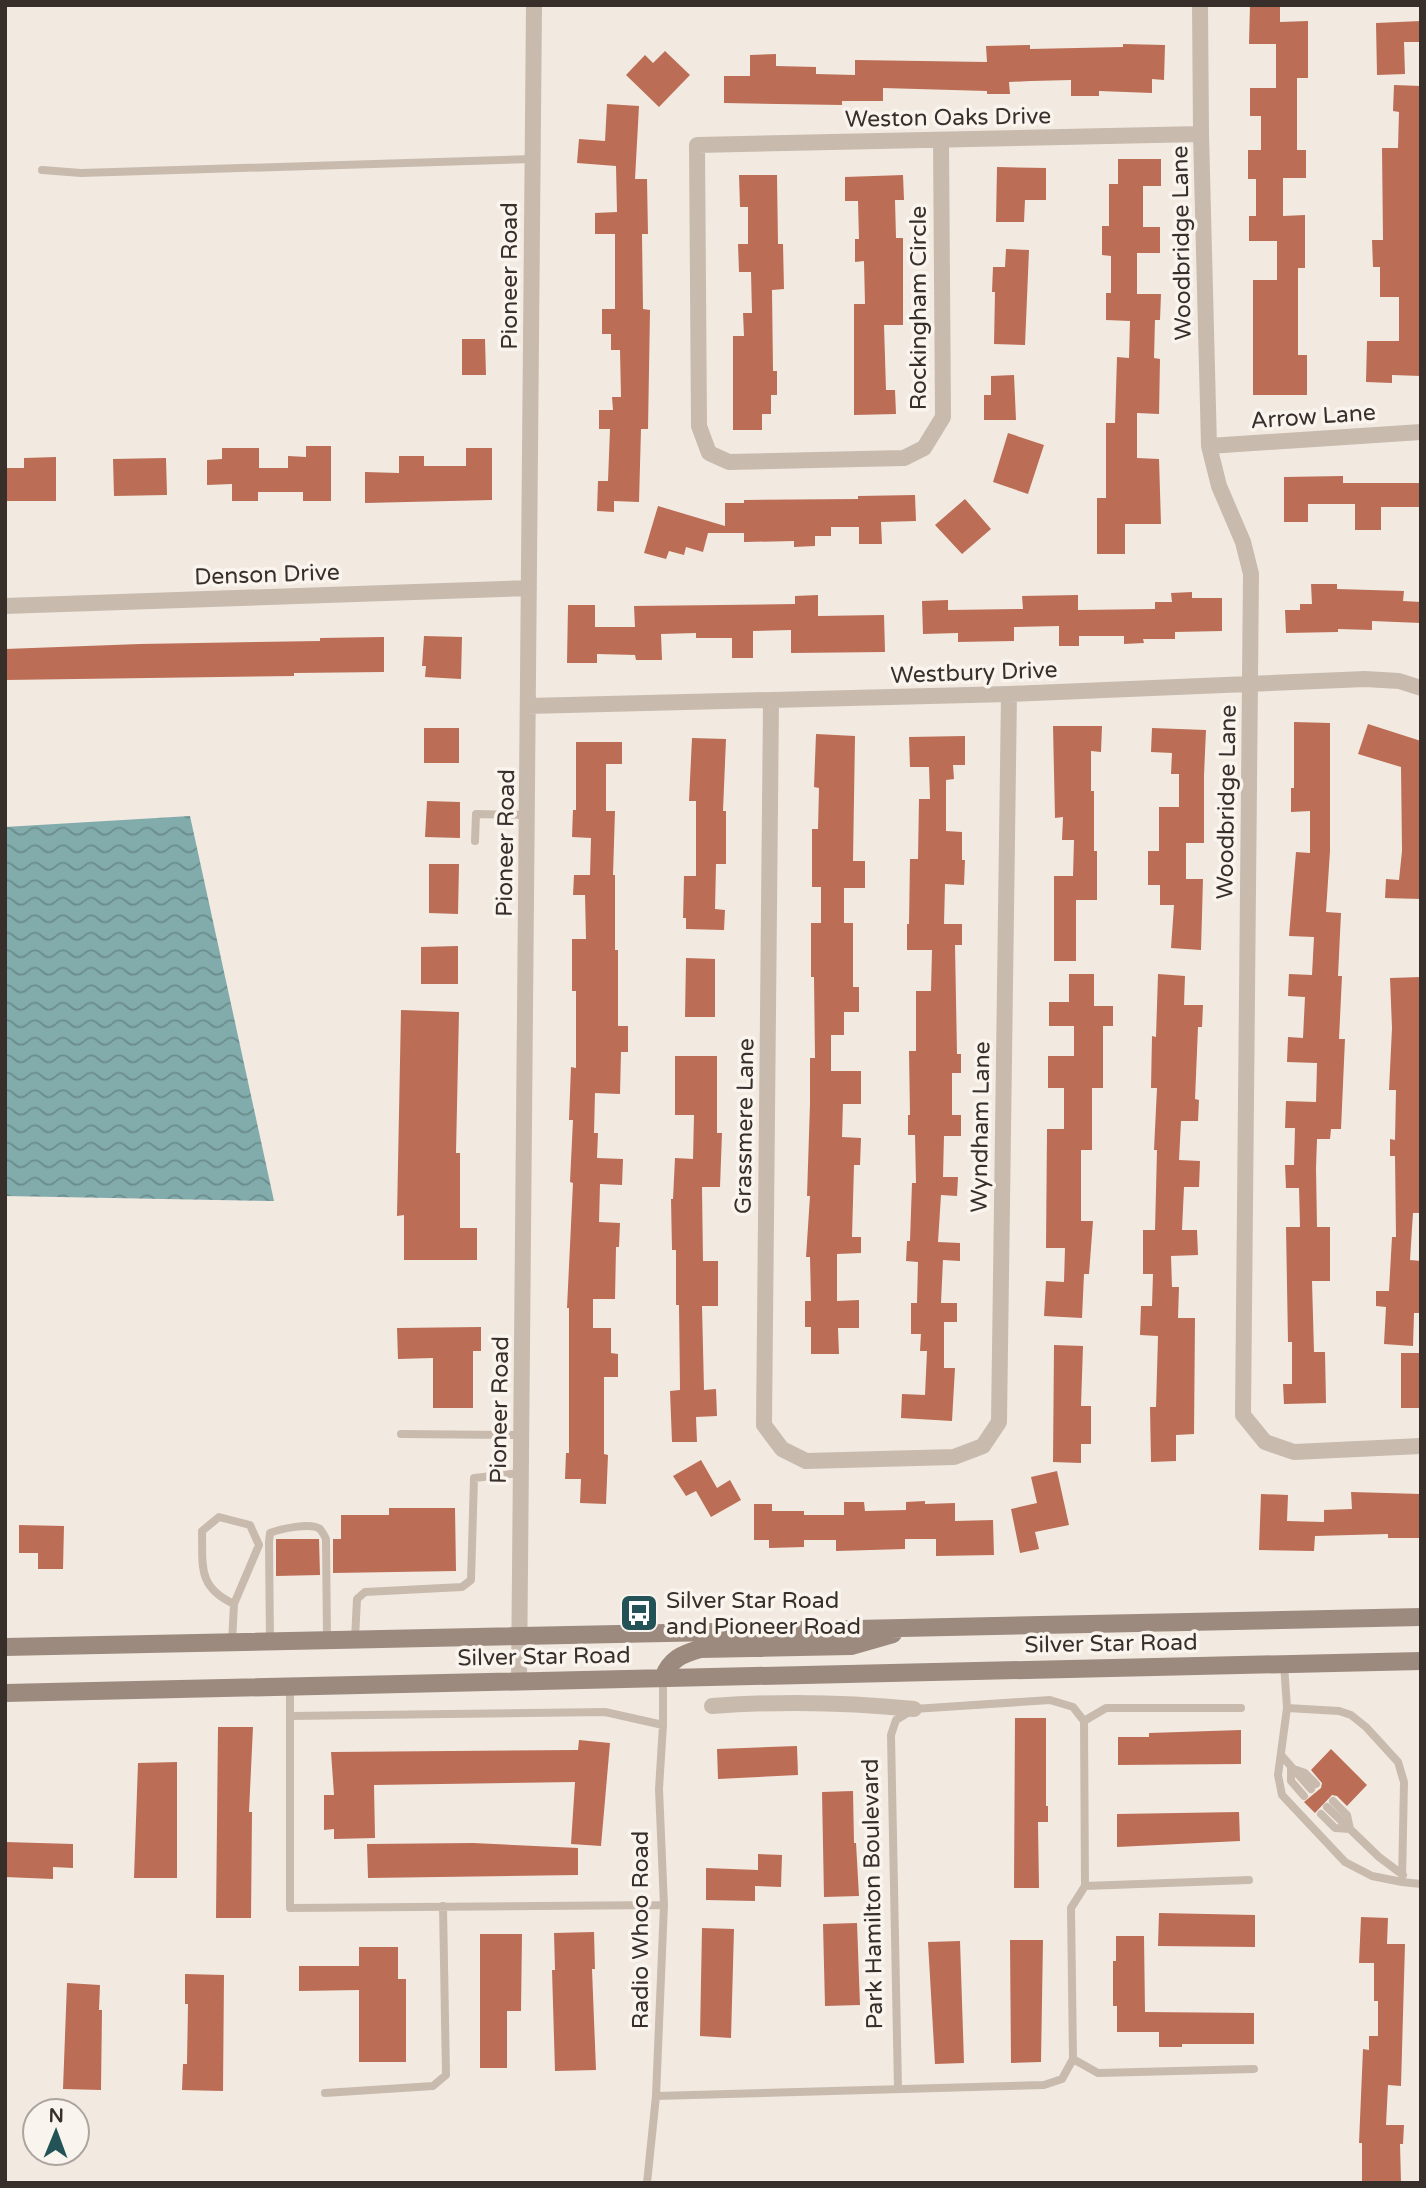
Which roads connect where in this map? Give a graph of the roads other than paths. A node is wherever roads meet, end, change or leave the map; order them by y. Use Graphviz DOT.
graph roads {
  1 [pos="534,5"];
  2 [pos="1200,5"];
  3 [pos="1201,134"];
  4 [pos="941,140"];
  5 [pos="697,145"];
  6 [pos="533,159"];
  7 [pos="42,170"];
  8 [pos="1421,432"];
  9 [pos="1209,446"];
  10 [pos="529,588"];
  11 [pos="5,606"];
  12 [pos="1250,685"];
  13 [pos="1421,688"];
  14 [pos="1009,694"];
  15 [pos="771,702"];
  16 [pos="528,706"];
  17 [pos="528,815"];
  18 [pos="475,841"];
  19 [pos="401,1434"];
  20 [pos="521,1435"];
  21 [pos="1421,1446"];
  22 [pos="875,1459"];
  23 [pos="520,1473"];
  24 [pos="234,1604"];
  25 [pos="1421,1617"];
  26 [pos="916,1627"];
  27 [pos="520,1637"];
  28 [pos="355,1640"];
  29 [pos="327,1641"];
  30 [pos="232,1642"];
  31 [pos="270,1642"];
  32 [pos="5,1647"];
  33 [pos="1421,1661"];
  34 [pos="1284,1664"];
  35 [pos="663,1678"];
  36 [pos="519,1681"];
  37 [pos="290,1686"];
  38 [pos="5,1693"];
  39 [pos="712,1706"];
  40 [pos="1287,1707"];
  41 [pos="1241,1708"];
  42 [pos="914,1709"];
  43 [pos="290,1716"];
  44 [pos="1084,1721"];
  45 [pos="663,1725"];
  46 [pos="1281,1755"];
  47 [pos="1310,1790"];
  48 [pos="1327,1807"];
  49 [pos="1403,1879"];
  50 [pos="1249,1880"];
  51 [pos="1421,1884"];
  52 [pos="1085,1886"];
  53 [pos="664,1905"];
  54 [pos="443,1906"];
  55 [pos="1073,2059"];
  56 [pos="1255,2069"];
  57 [pos="898,2090"];
  58 [pos="325,2093"];
  59 [pos="656,2096"];
  60 [pos="648,2183"];
  1 -- 6 [label="street, Pioneer Road"];
  2 -- 3 [label="street, Woodbridge Lane"];
  3 -- 4 [label="street, Weston Oaks Drive"];
  3 -- 9 [label="street, Woodbridge Lane"];
  4 -- 5 [label="street, Weston Oaks Drive"];
  4 -- 5 [label="street, Rockingham Circle"];
  6 -- 7 [label="lane"];
  6 -- 10 [label="street, Pioneer Road"];
  8 -- 9 [label="street, Arrow Lane"];
  9 -- 12 [label="street, Woodbridge Lane"];
  10 -- 11 [label="street, Denson Drive"];
  10 -- 16 [label="street, Pioneer Road"];
  12 -- 13 [label="street, Westbury Drive"];
  12 -- 14 [label="street, Westbury Drive"];
  12 -- 21 [label="street, Woodbridge Lane"];
  14 -- 15 [label="street, Westbury Drive"];
  14 -- 22 [label="street, Wyndham Lane"];
  15 -- 16 [label="street, Westbury Drive"];
  15 -- 22 [label="street, Grassmere Lane"];
  16 -- 17 [label="street, Pioneer Road"];
  17 -- 18 [label="lane"];
  17 -- 20 [label="street, Pioneer Road"];
  19 -- 20 [label="lane"];
  20 -- 23 [label="street, Pioneer Road"];
  23 -- 27 [label="street, Pioneer Road"];
  23 -- 28 [label="lane"];
  24 -- 24 [label="lane"];
  24 -- 30 [label="lane"];
  25 -- 26 [label="main road, Silver Star Road"];
  26 -- 27 [label="main road, Silver Star Road"];
  26 -- 35 [label="main road"];
  27 -- 28 [label="main road, Silver Star Road"];
  27 -- 36 [label="street, Pioneer Road"];
  28 -- 29 [label="main road, Silver Star Road"];
  29 -- 31 [label="main road, Silver Star Road"];
  29 -- 31 [label="lane"];
  30 -- 31 [label="main road, Silver Star Road"];
  30 -- 32 [label="main road, Silver Star Road"];
  33 -- 34 [label="main road, Silver Star Road"];
  34 -- 35 [label="main road, Silver Star Road"];
  34 -- 40 [label="lane"];
  35 -- 36 [label="main road, Silver Star Road"];
  35 -- 45 [label="lane, Radio Whoo Road"];
  36 -- 37 [label="main road, Silver Star Road"];
  37 -- 38 [label="main road, Silver Star Road"];
  37 -- 43 [label="lane"];
  39 -- 42 [label="street"];
  40 -- 46 [label="lane"];
  40 -- 49 [label="lane"];
  41 -- 44 [label="lane"];
  42 -- 44 [label="lane"];
  42 -- 57 [label="lane, Park Hamilton Boulevard"];
  43 -- 45 [label="lane"];
  43 -- 54 [label="lane"];
  44 -- 52 [label="lane"];
  45 -- 53 [label="lane, Radio Whoo Road"];
  46 -- 47 [label="lane"];
  46 -- 49 [label="lane"];
  48 -- 49 [label="lane"];
  49 -- 51 [label="lane"];
  50 -- 52 [label="lane"];
  52 -- 55 [label="lane"];
  53 -- 54 [label="lane"];
  53 -- 59 [label="lane, Radio Whoo Road"];
  54 -- 58 [label="lane"];
  55 -- 56 [label="lane"];
  55 -- 57 [label="lane"];
  57 -- 59 [label="lane"];
  59 -- 60 [label="lane, Radio Whoo Road"];
}
